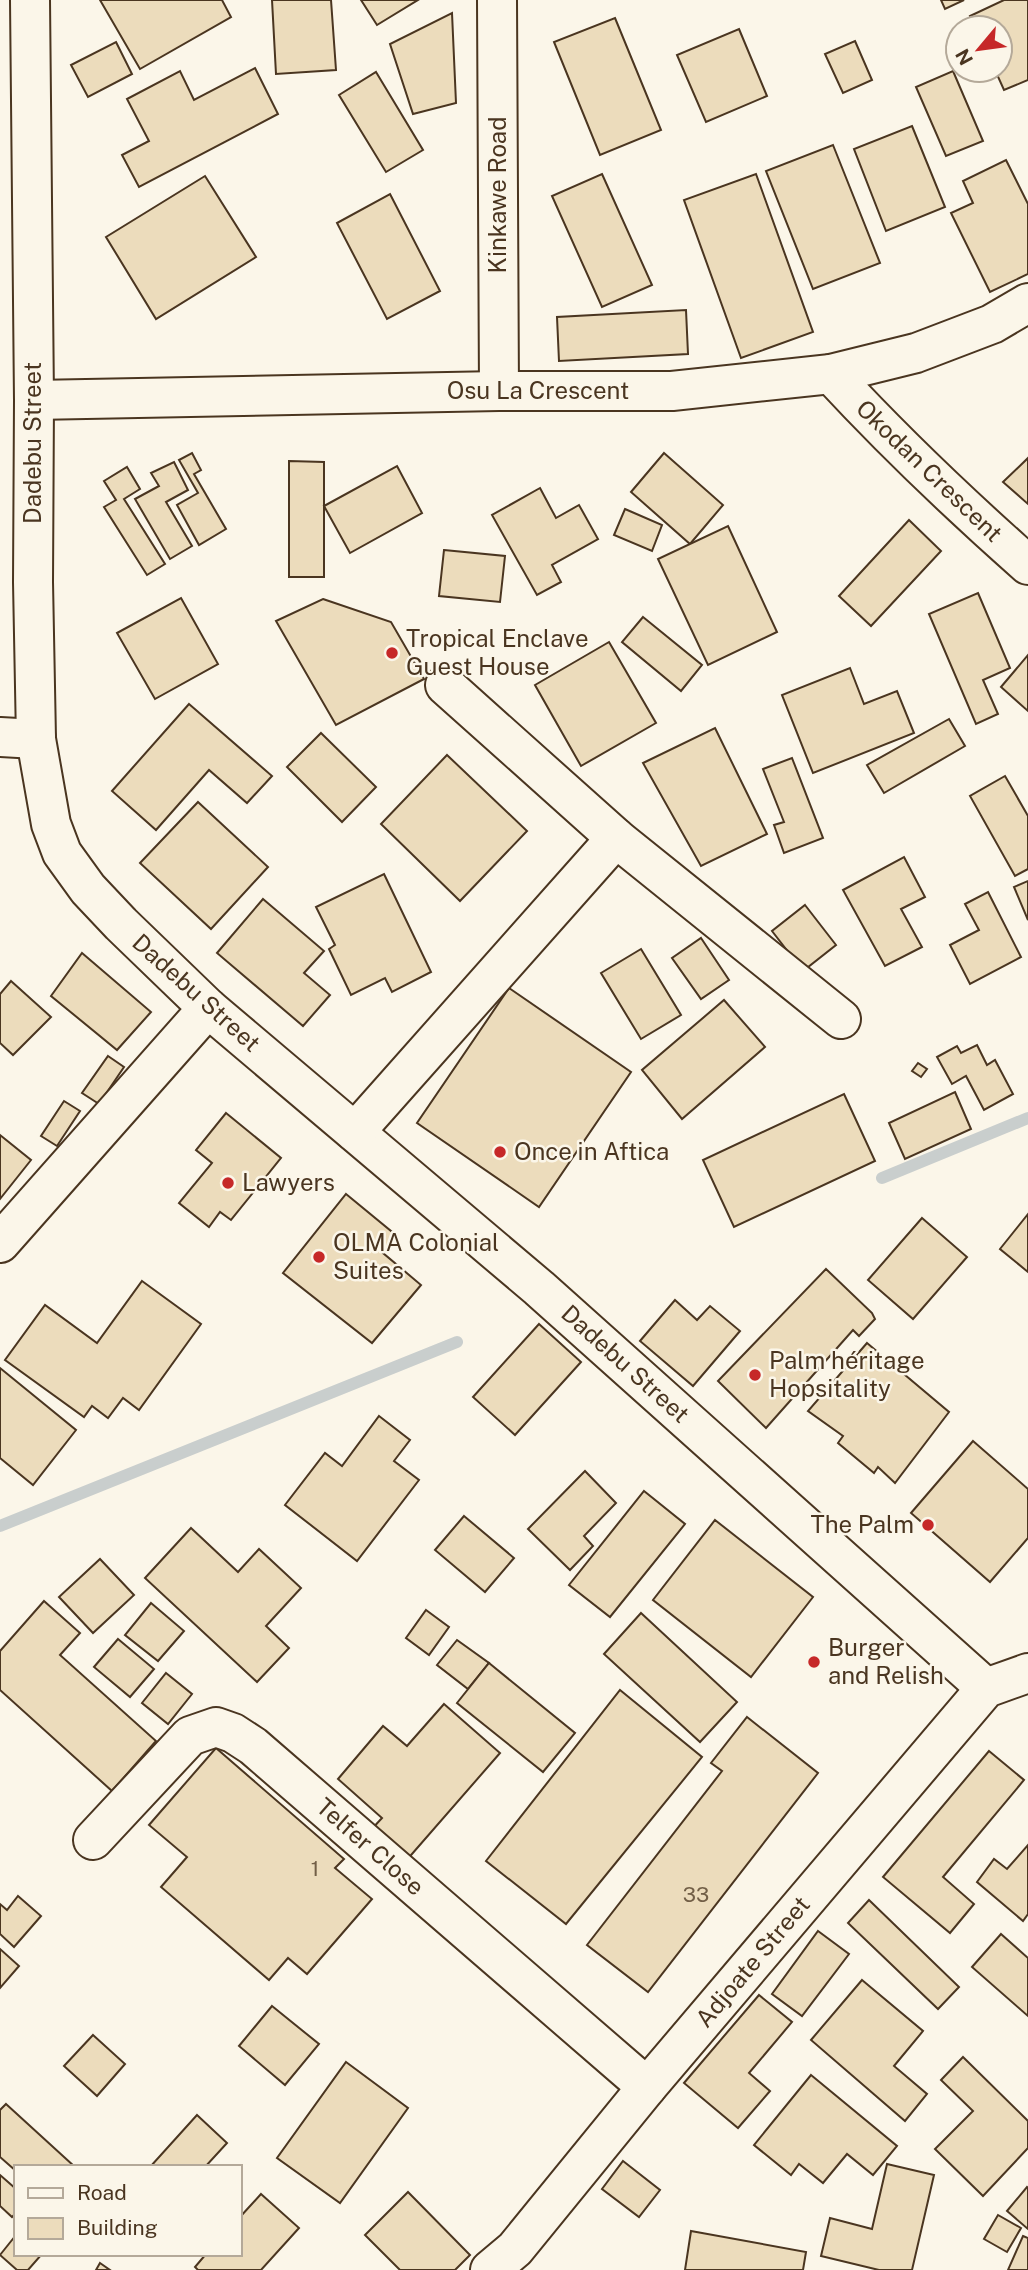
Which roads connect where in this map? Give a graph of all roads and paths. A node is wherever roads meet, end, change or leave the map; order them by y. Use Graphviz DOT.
graph roads {
  1 [pos="30,0"];
  2 [pos="497,0"];
  3 [pos="1028,303"];
  4 [pos="831,374"];
  5 [pos="499,391"];
  6 [pos="34,400"];
  7 [pos="1028,565"];
  8 [pos="445,685"];
  9 [pos="18,738"];
  10 [pos="616,838"];
  11 [pos="208,1008"];
  12 [pos="841,1019"];
  13 [pos="355,1132"];
  14 [pos="0,1243"];
  15 [pos="1028,1674"];
  16 [pos="986,1688"];
  17 [pos="93,1840"];
  18 [pos="647,2087"];
  19 [pos="512,2263"];
  1 -- 6 [label="street, Dadebu Street"];
  2 -- 5 [label="street, Kinkawe Road"];
  3 -- 4 [label="street, Osu La Crescent"];
  4 -- 5 [label="street, Osu La Crescent"];
  4 -- 7 [label="street, Okodan Crescent"];
  5 -- 6 [label="street, Osu La Crescent"];
  6 -- 9 [label="street, Dadebu Street"];
  8 -- 10 [label="street"];
  9 -- 11 [label="street, Dadebu Street"];
  10 -- 12 [label="street"];
  10 -- 13 [label="street"];
  11 -- 13 [label="street, Dadebu Street"];
  11 -- 14 [label="street"];
  13 -- 16 [label="street, Dadebu Street"];
  15 -- 16 [label="street"];
  16 -- 18 [label="street, Adjoate Street"];
  17 -- 18 [label="street, Telfer Close"];
  18 -- 19 [label="street, Adjoate Street"];
}
